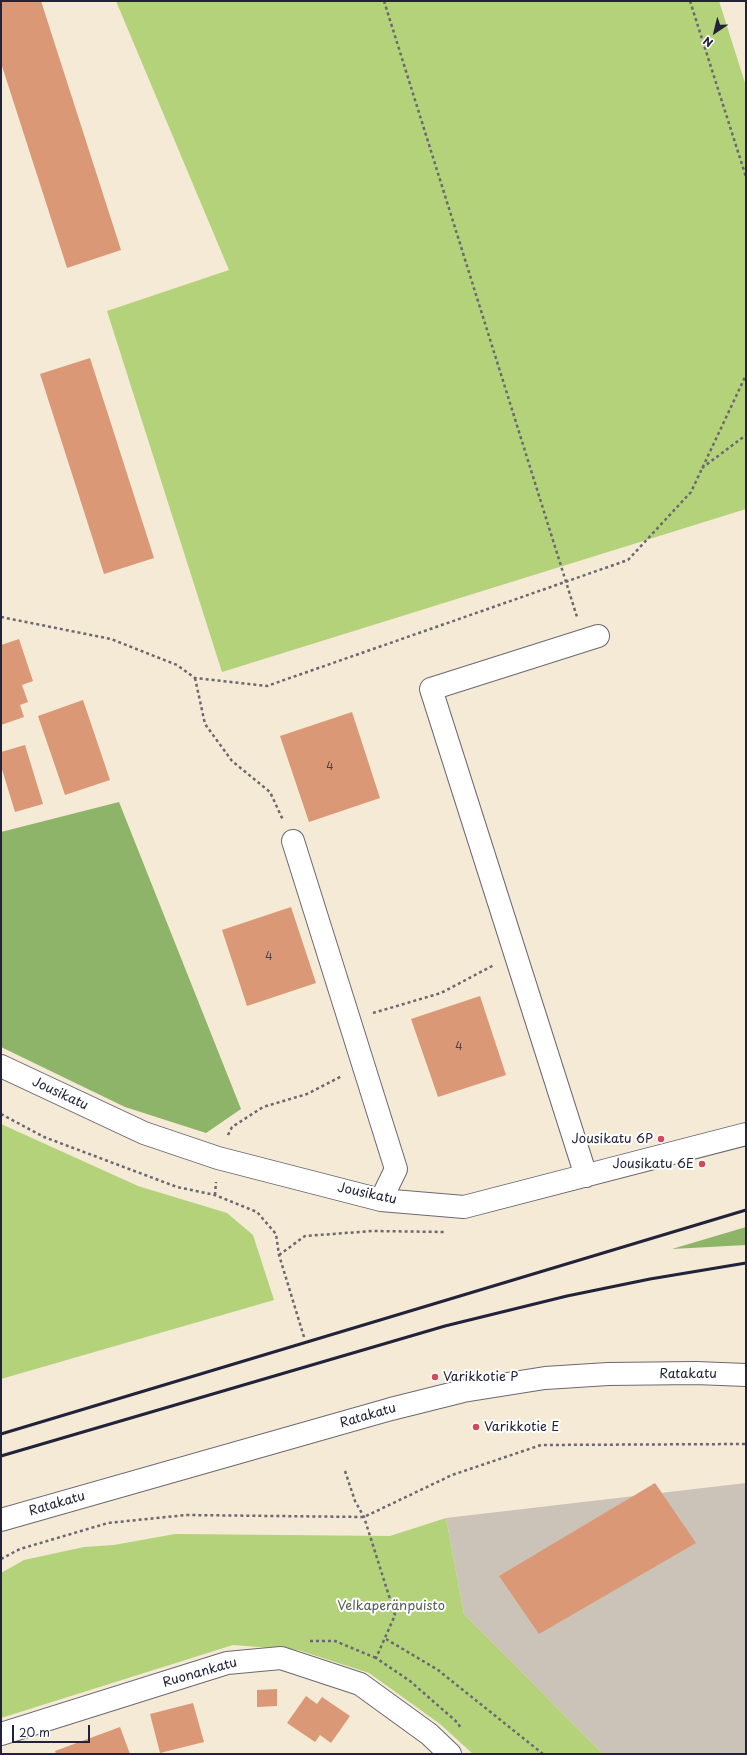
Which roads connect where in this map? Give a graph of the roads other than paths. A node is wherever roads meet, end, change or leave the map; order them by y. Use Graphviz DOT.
graph roads {
  1 [pos="591,638"];
  2 [pos="293,841"];
  3 [pos="1,1066"];
  4 [pos="746,1134"];
  5 [pos="586,1176"];
  6 [pos="381,1200"];
  7 [pos="746,1375"];
  8 [pos="1,1520"];
  9 [pos="1,1734"];
  10 [pos="450,1754"];
  1 -- 5 [label="street"];
  2 -- 6 [label="street"];
  3 -- 6 [label="street, Jousikatu"];
  4 -- 5 [label="street, Jousikatu"];
  5 -- 6 [label="street, Jousikatu"];
  7 -- 8 [label="street, Ratakatu"];
  9 -- 10 [label="street, Ruonankatu"];
}
